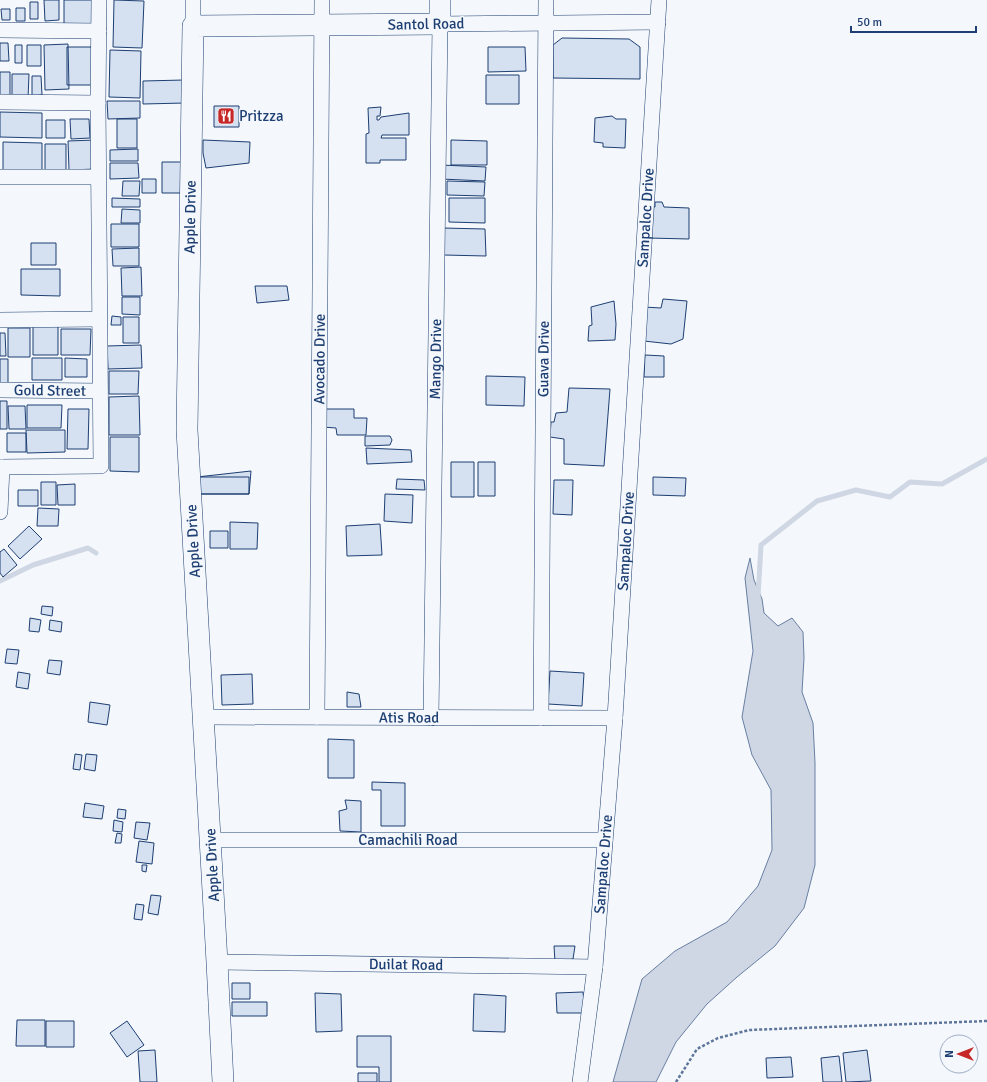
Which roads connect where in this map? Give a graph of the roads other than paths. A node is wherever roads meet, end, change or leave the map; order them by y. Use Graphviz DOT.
graph roads {
  1 [pos="99,0"];
  2 [pos="193,0"];
  3 [pos="322,0"];
  4 [pos="440,0"];
  5 [pos="546,0"];
  6 [pos="659,0"];
  7 [pos="658,22"];
  8 [pos="545,23"];
  9 [pos="440,24"];
  10 [pos="322,25"];
  11 [pos="193,26"];
  12 [pos="0,30"];
  13 [pos="99,31"];
  14 [pos="0,102"];
  15 [pos="98,103"];
  16 [pos="0,177"];
  17 [pos="98,177"];
  18 [pos="99,319"];
  19 [pos="0,320"];
  20 [pos="0,390"];
  21 [pos="100,391"];
  22 [pos="1,467"];
  23 [pos="0,512"];
  24 [pos="203,717"];
  25 [pos="317,717"];
  26 [pos="431,718"];
  27 [pos="541,718"];
  28 [pos="615,718"];
  29 [pos="210,840"];
  30 [pos="605,840"];
  31 [pos="217,962"];
  32 [pos="596,967"];
  33 [pos="223,1082"];
  34 [pos="580,1082"];
  1 -- 13 [label="street"];
  2 -- 11 [label="street, Apple Drive"];
  3 -- 10 [label="street, Avocado Drive"];
  4 -- 9 [label="street, Mango Drive"];
  5 -- 8 [label="street, Guava Drive"];
  6 -- 7 [label="street, Sampaloc Drive"];
  7 -- 8 [label="street, Santol Road"];
  7 -- 28 [label="street, Sampaloc Drive"];
  8 -- 9 [label="street, Santol Road"];
  8 -- 27 [label="street, Guava Drive"];
  9 -- 10 [label="street, Santol Road"];
  9 -- 26 [label="street, Mango Drive"];
  10 -- 11 [label="street, Santol Road"];
  10 -- 25 [label="street, Avocado Drive"];
  11 -- 24 [label="street, Apple Drive"];
  12 -- 13 [label="street"];
  13 -- 15 [label="street"];
  14 -- 15 [label="street"];
  15 -- 17 [label="street"];
  16 -- 17 [label="street"];
  17 -- 18 [label="street"];
  18 -- 19 [label="street"];
  18 -- 21 [label="street"];
  20 -- 21 [label="street, Gold Street"];
  21 -- 22 [label="street"];
  22 -- 23 [label="street"];
  24 -- 25 [label="street, Atis Road"];
  24 -- 29 [label="street, Apple Drive"];
  25 -- 26 [label="street, Atis Road"];
  26 -- 27 [label="street, Atis Road"];
  27 -- 28 [label="street, Atis Road"];
  28 -- 30 [label="street, Sampaloc Drive"];
  29 -- 30 [label="street, Camachili Road"];
  29 -- 31 [label="street, Apple Drive"];
  30 -- 32 [label="street, Sampaloc Drive"];
  31 -- 32 [label="street, Duilat Road"];
  31 -- 33 [label="street, Apple Drive"];
  32 -- 34 [label="street, Sampaloc Drive"];
}
